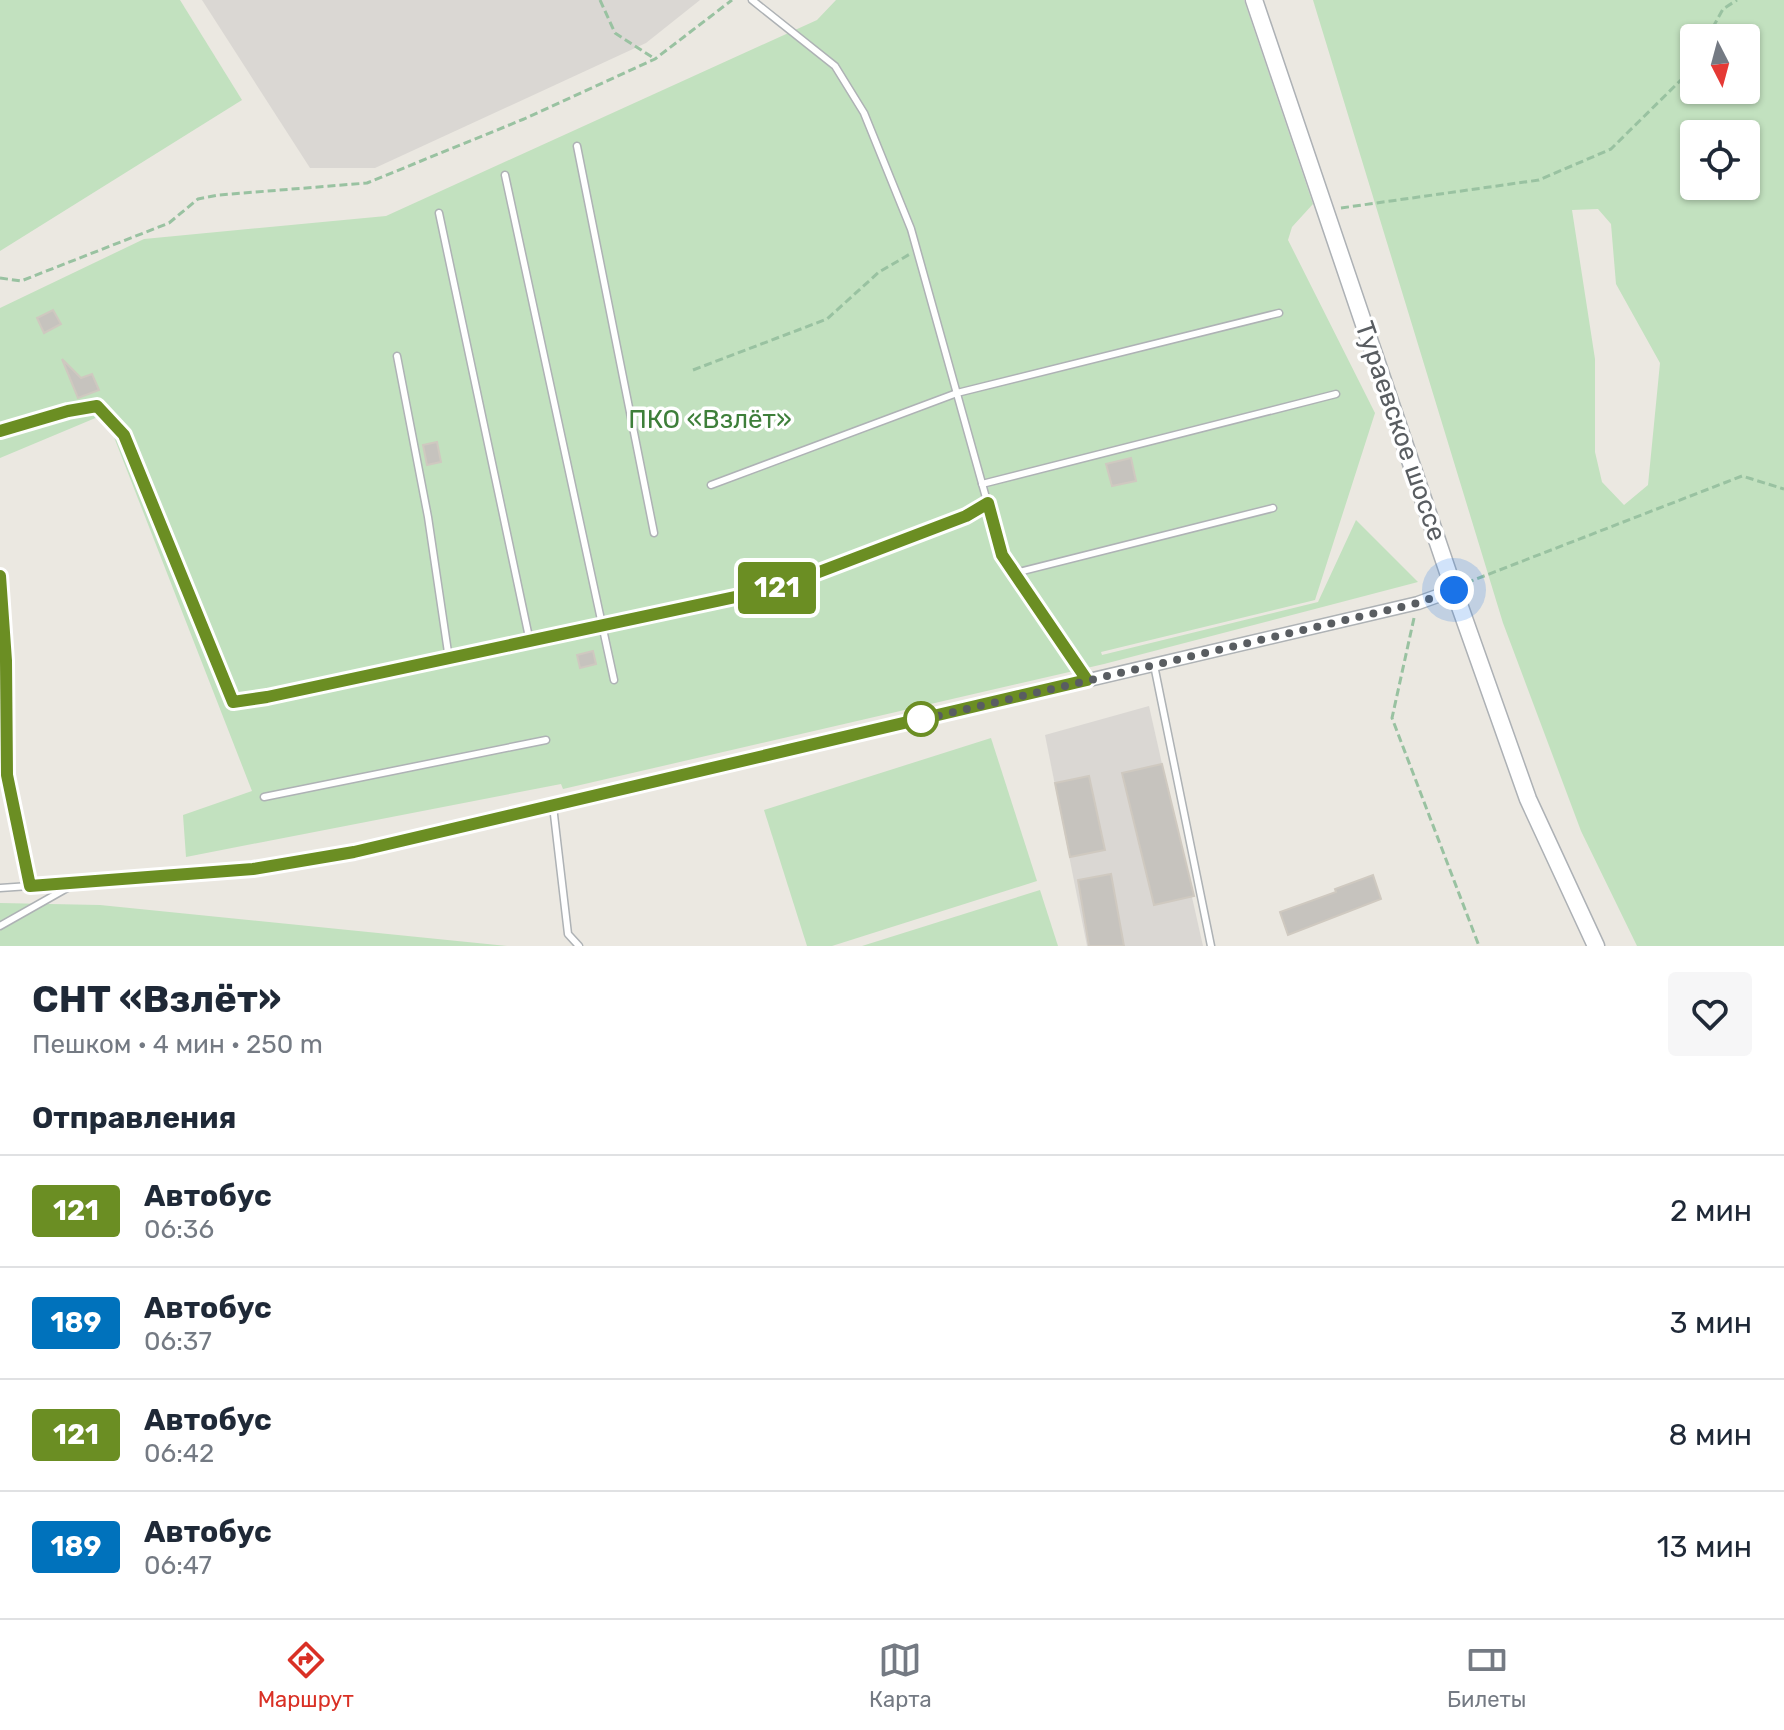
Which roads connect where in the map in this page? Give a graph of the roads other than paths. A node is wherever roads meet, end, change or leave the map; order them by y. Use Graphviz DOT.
graph roads {
  1 [pos="752,0"];
  2 [pos="1254,0"];
  3 [pos="577,146"];
  4 [pos="505,175"];
  5 [pos="439,213"];
  6 [pos="1279,313"];
  7 [pos="397,356"];
  8 [pos="957,393"];
  9 [pos="1336,394"];
  10 [pos="0,431"];
  11 [pos="982,484"];
  12 [pos="711,485"];
  13 [pos="988,503"];
  14 [pos="1273,508"];
  15 [pos="654,533"];
  16 [pos="1015,573"];
  17 [pos="0,576"];
  18 [pos="1454,590"];
  19 [pos="601,627"];
  20 [pos="530,642"];
  21 [pos="449,659"];
  22 [pos="1154,665"];
  23 [pos="614,680"];
  24 [pos="1087,680"];
  25 [pos="546,740"];
  26 [pos="264,797"];
  27 [pos="553,806"];
  28 [pos="76,883"];
  29 [pos="30,886"];
  30 [pos="0,888"];
  31 [pos="0,926"];
  32 [pos="579,946"];
  33 [pos="1211,946"];
  34 [pos="1596,946"];
  1 -- 8 [label="lane"];
  2 -- 18 [label="main road, Тураевское шоссе"];
  3 -- 15 [label="lane"];
  4 -- 19 [label="lane"];
  5 -- 20 [label="lane"];
  6 -- 8 [label="lane"];
  7 -- 21 [label="lane"];
  8 -- 11 [label="lane"];
  8 -- 12 [label="lane"];
  9 -- 11 [label="lane"];
  10 -- 21 [label="lane"];
  11 -- 13 [label="lane"];
  13 -- 16 [label="lane"];
  13 -- 19 [label="lane"];
  14 -- 16 [label="lane"];
  16 -- 24 [label="lane"];
  17 -- 29 [label="lane"];
  18 -- 22 [label="street"];
  18 -- 34 [label="main road, Тураевское шоссе"];
  19 -- 20 [label="lane"];
  19 -- 23 [label="lane"];
  20 -- 21 [label="lane"];
  22 -- 24 [label="street"];
  22 -- 33 [label="lane"];
  24 -- 27 [label="street"];
  25 -- 26 [label="lane"];
  27 -- 28 [label="street"];
  27 -- 32 [label="lane"];
  28 -- 29 [label="lane"];
  28 -- 31 [label="lane"];
  29 -- 30 [label="lane"];
}
